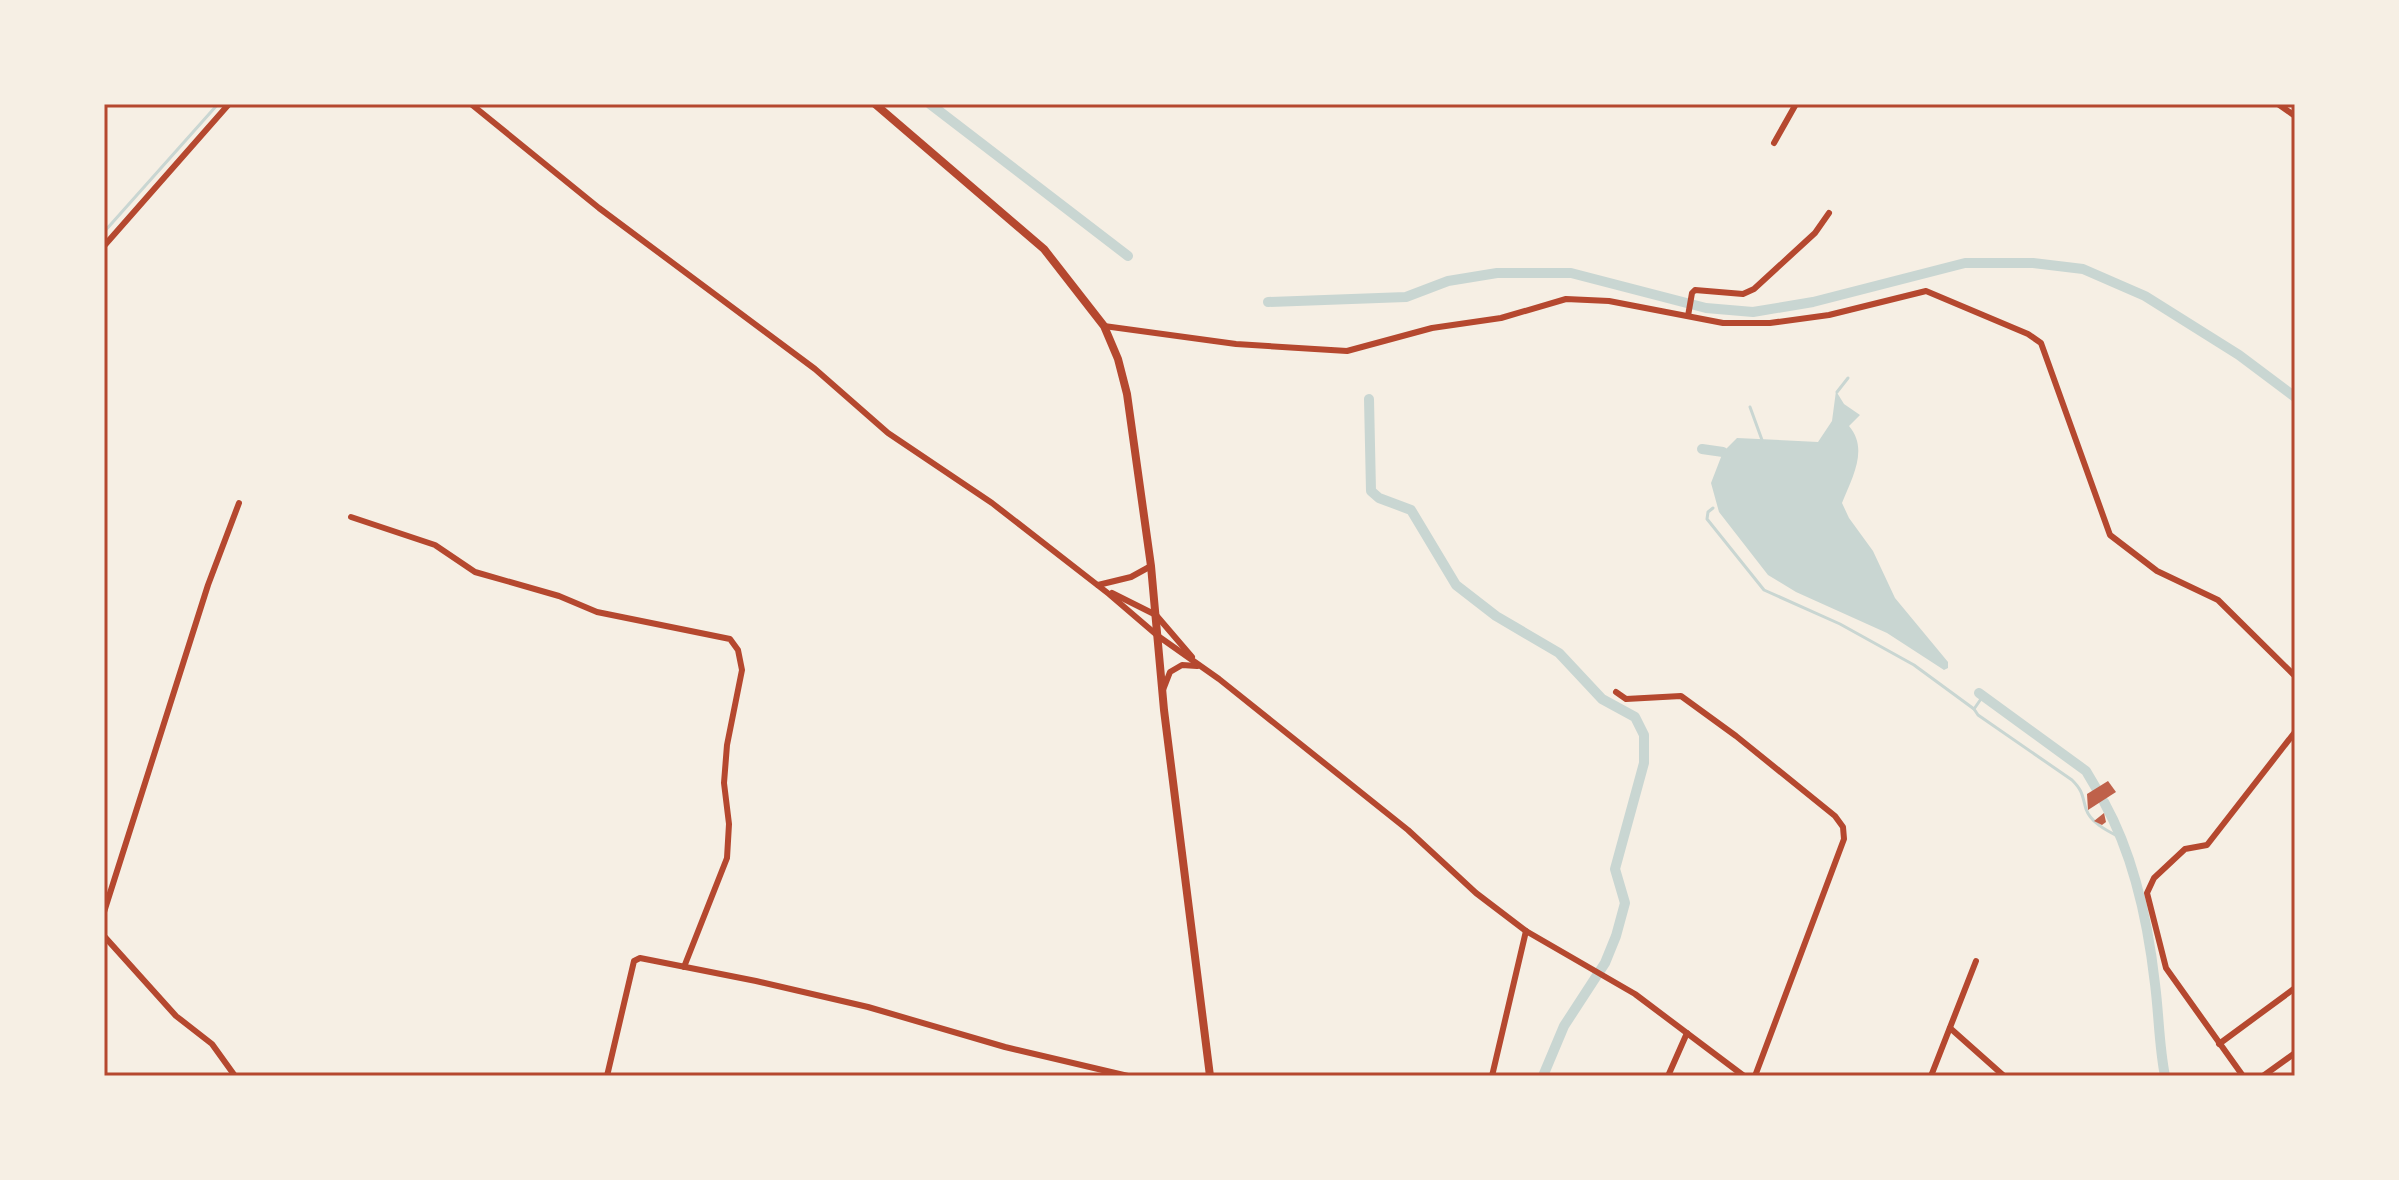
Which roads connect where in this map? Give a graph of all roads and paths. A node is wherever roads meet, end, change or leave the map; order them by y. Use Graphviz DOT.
graph roads {
  1 [pos="229,104"];
  2 [pos="471,104"];
  3 [pos="875,104"];
  4 [pos="1796,104"];
  5 [pos="2278,104"];
  6 [pos="2295,116"];
  7 [pos="1774,143"];
  8 [pos="1829,213"];
  9 [pos="104,246"];
  10 [pos="1690,315"];
  11 [pos="1104,326"];
  12 [pos="239,503"];
  13 [pos="351,517"];
  14 [pos="1151,566"];
  15 [pos="1098,585"];
  16 [pos="1156,615"];
  17 [pos="1158,636"];
  18 [pos="1200,666"];
  19 [pos="2295,676"];
  20 [pos="1163,690"];
  21 [pos="1616,692"];
  22 [pos="2295,732"];
  23 [pos="104,912"];
  24 [pos="1526,931"];
  25 [pos="104,936"];
  26 [pos="1976,961"];
  27 [pos="684,967"];
  28 [pos="2295,988"];
  29 [pos="1950,1028"];
  30 [pos="1687,1033"];
  31 [pos="2219,1044"];
  32 [pos="2295,1053"];
  33 [pos="1739,1074"];
  34 [pos="235,1076"];
  35 [pos="607,1076"];
  36 [pos="1128,1076"];
  37 [pos="1210,1076"];
  38 [pos="1492,1076"];
  39 [pos="1668,1076"];
  40 [pos="1755,1076"];
  41 [pos="1931,1076"];
  42 [pos="2004,1076"];
  43 [pos="2243,1076"];
  44 [pos="2263,1076"];
  1 -- 9 [label="street"];
  2 -- 15 [label="street"];
  3 -- 11 [label="main road"];
  4 -- 7 [label="street"];
  5 -- 6 [label="street"];
  8 -- 10 [label="street"];
  10 -- 11 [label="street"];
  10 -- 19 [label="street"];
  11 -- 14 [label="main road"];
  12 -- 23 [label="street"];
  13 -- 27 [label="street"];
  14 -- 15 [label="street"];
  14 -- 16 [label="main road"];
  15 -- 16 [label="street"];
  15 -- 17 [label="street"];
  16 -- 17 [label="main road"];
  16 -- 18 [label="street"];
  17 -- 18 [label="street"];
  17 -- 20 [label="main road"];
  18 -- 20 [label="street"];
  18 -- 24 [label="street"];
  20 -- 37 [label="main road"];
  21 -- 40 [label="street"];
  22 -- 31 [label="street"];
  24 -- 30 [label="street"];
  24 -- 38 [label="street"];
  25 -- 34 [label="street"];
  26 -- 29 [label="street"];
  27 -- 35 [label="street"];
  27 -- 36 [label="street"];
  28 -- 31 [label="street"];
  29 -- 41 [label="street"];
  29 -- 42 [label="street"];
  30 -- 33 [label="street"];
  30 -- 39 [label="street"];
  31 -- 43 [label="street"];
  32 -- 44 [label="street"];
}
